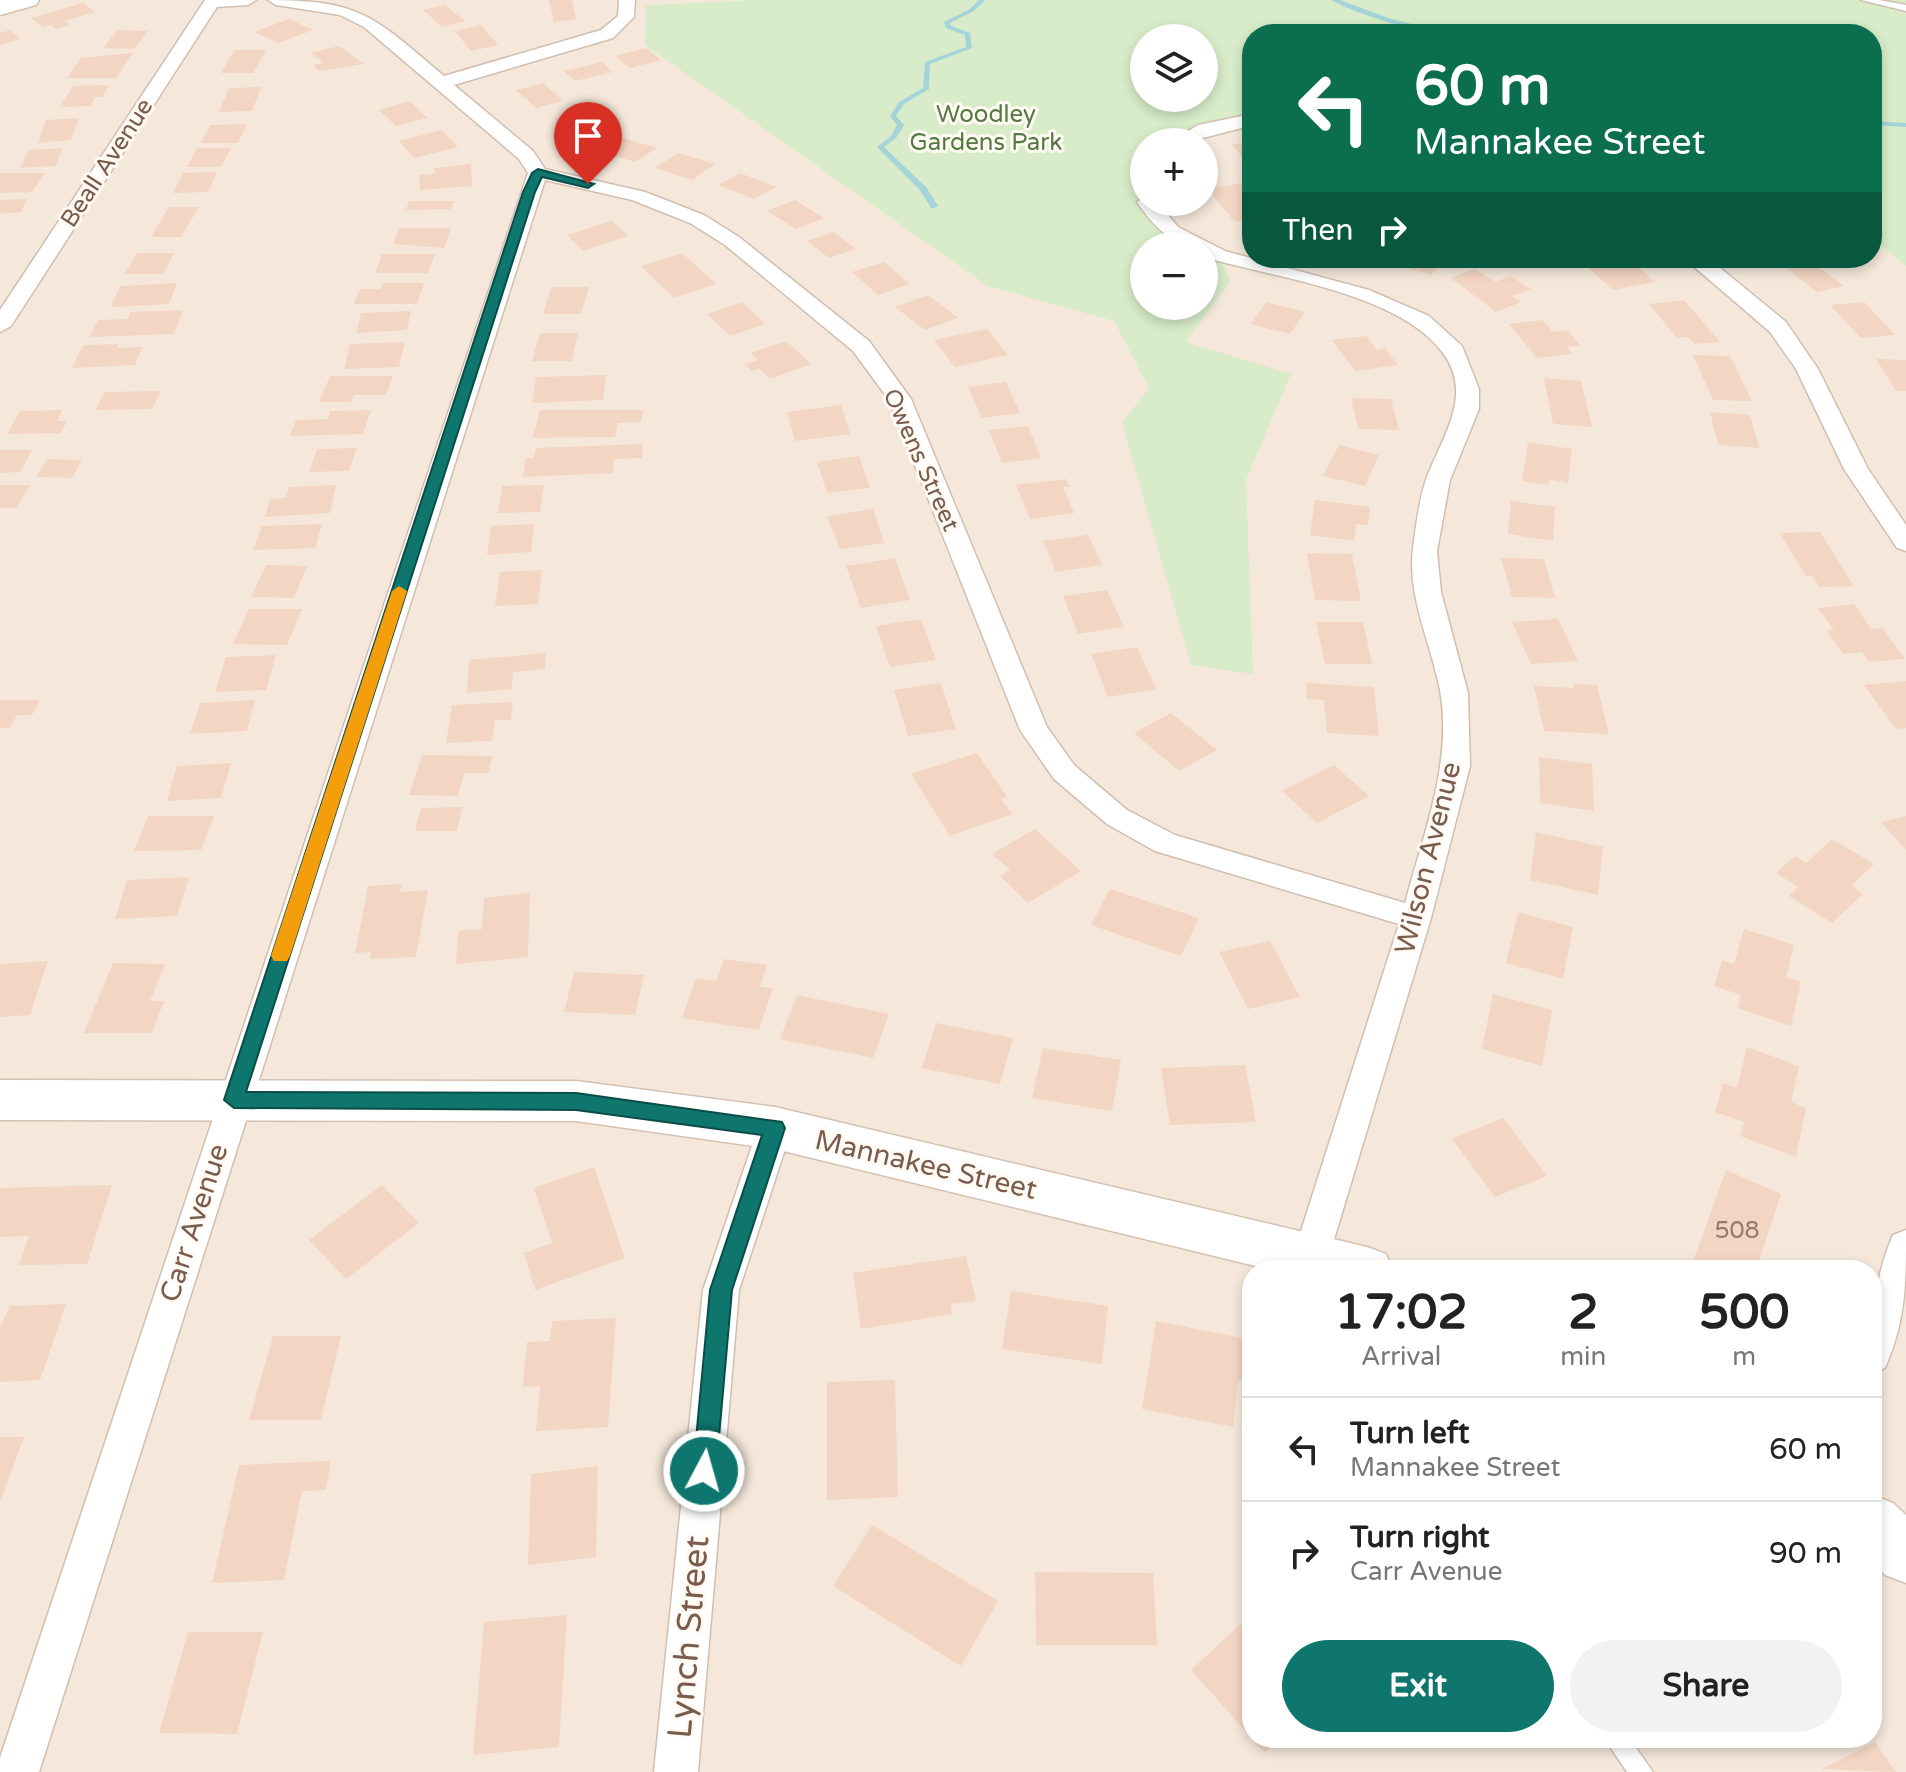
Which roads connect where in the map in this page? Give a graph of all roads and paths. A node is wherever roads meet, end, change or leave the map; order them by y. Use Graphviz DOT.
graph roads {
  1 [pos="27,0"];
  2 [pos="248,0"];
  3 [pos="276,0"];
  4 [pos="627,0"];
  5 [pos="1865,0"];
  6 [pos="213,1"];
  7 [pos="0,8"];
  8 [pos="1906,8"];
  9 [pos="441,83"];
  10 [pos="1242,122"];
  11 [pos="1210,128"];
  12 [pos="538,173"];
  13 [pos="1159,216"];
  14 [pos="1173,232"];
  15 [pos="1218,255"];
  16 [pos="1242,262"];
  17 [pos="1266,268"];
  18 [pos="1709,268"];
  19 [pos="0,326"];
  20 [pos="1906,543"];
  21 [pos="1416,918"];
  22 [pos="0,1100"];
  23 [pos="234,1100"];
  24 [pos="775,1128"];
  25 [pos="1906,1246"];
  26 [pos="1311,1256"];
  27 [pos="1327,1260"];
  28 [pos="1882,1339"];
  29 [pos="1882,1532"];
  30 [pos="1906,1554"];
  31 [pos="1623,1748"];
  32 [pos="17,1772"];
  33 [pos="676,1772"];
  34 [pos="1641,1772"];
  1 -- 7 [label="street"];
  2 -- 6 [label="street"];
  3 -- 9 [label="street"];
  4 -- 9 [label="street"];
  5 -- 8 [label="lane"];
  6 -- 19 [label="street, Beall Avenue"];
  9 -- 12 [label="street"];
  10 -- 11 [label="street"];
  12 -- 21 [label="street, Owens Street"];
  12 -- 23 [label="street, Carr Avenue"];
  13 -- 14 [label="street, Wilson Avenue"];
  15 -- 16 [label="street, Wilson Avenue"];
  17 -- 21 [label="street, Wilson Avenue"];
  18 -- 20 [label="street"];
  21 -- 26 [label="street, Wilson Avenue"];
  22 -- 23 [label="street, Mannakee Street"];
  23 -- 24 [label="street, Mannakee Street"];
  23 -- 32 [label="street, Carr Avenue"];
  24 -- 26 [label="street, Mannakee Street"];
  24 -- 33 [label="street, Lynch Street"];
  25 -- 28 [label="street"];
  26 -- 27 [label="street, Mannakee Street"];
  29 -- 30 [label="street"];
  31 -- 34 [label="lane"];
}
